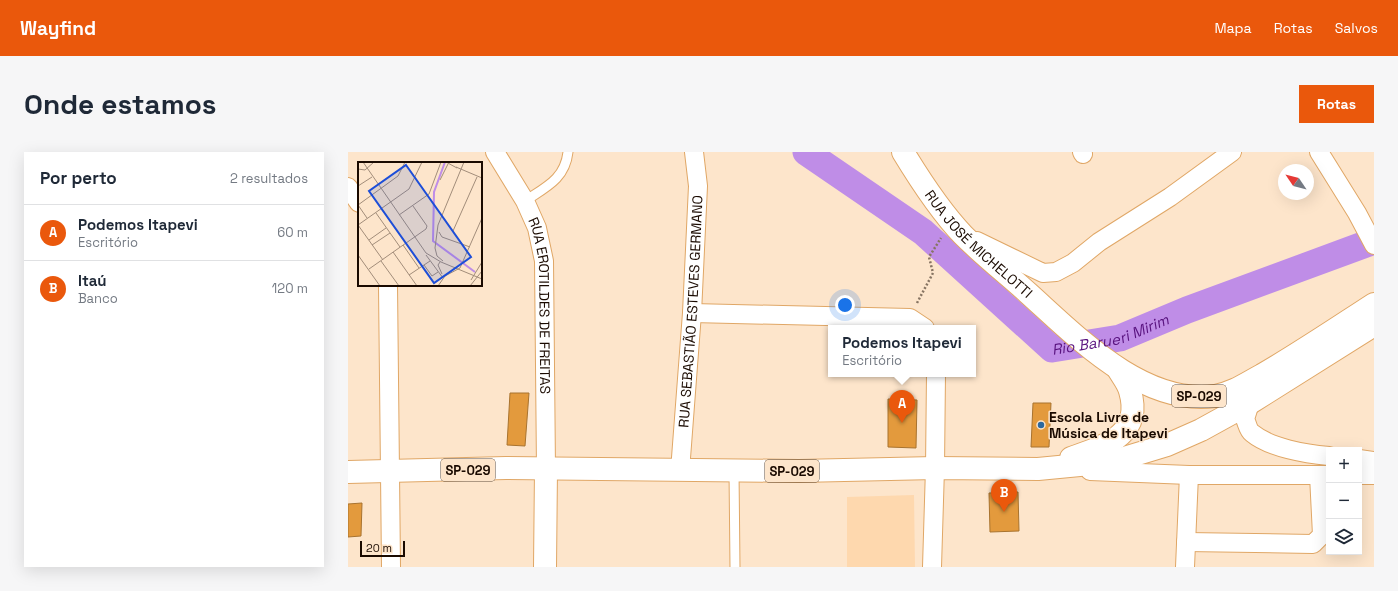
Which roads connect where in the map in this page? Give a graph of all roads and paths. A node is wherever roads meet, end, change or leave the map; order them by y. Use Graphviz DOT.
graph roads {
  1 [pos="495,152"];
  2 [pos="568,152"];
  3 [pos="694,152"];
  4 [pos="902,152"];
  5 [pos="1232,152"];
  6 [pos="1318,152"];
  7 [pos="348,187"];
  8 [pos="525,200"];
  9 [pos="358,202"];
  10 [pos="953,235"];
  11 [pos="1374,245"];
  12 [pos="388,286"];
  13 [pos="1374,304"];
  14 [pos="692,314"];
  15 [pos="910,318"];
  16 [pos="920,325"];
  17 [pos="1374,325"];
  18 [pos="1116,367"];
  19 [pos="1287,370"];
  20 [pos="936,377"];
  21 [pos="1250,403"];
  22 [pos="1326,456"];
  23 [pos="1362,460"];
  24 [pos="1374,461"];
  25 [pos="935,468"];
  26 [pos="1045,469"];
  27 [pos="546,470"];
  28 [pos="680,471"];
  29 [pos="734,471"];
  30 [pos="348,472"];
  31 [pos="390,472"];
  32 [pos="1189,475"];
  33 [pos="1324,475"];
  34 [pos="1362,475"];
  35 [pos="1374,475"];
  36 [pos="1186,542"];
  37 [pos="391,567"];
  38 [pos="545,567"];
  39 [pos="735,567"];
  40 [pos="932,567"];
  41 [pos="1184,567"];
  1 -- 8 [label="street, RUA EROTILDES DE FREITAS"];
  2 -- 8 [label="lane"];
  3 -- 14 [label="street, RUA SEBASTIÃO ESTEVES GERMANO"];
  4 -- 10 [label="main road, RUA JOSÉ MICHELOTTI / SP-029"];
  5 -- 10 [label="street"];
  6 -- 11 [label="street"];
  7 -- 9 [label="street"];
  8 -- 27 [label="street, RUA EROTILDES DE FREITAS"];
  10 -- 15 [label="path"];
  10 -- 18 [label="main road, RUA JOSÉ MICHELOTTI / SP-029"];
  12 -- 31 [label="street"];
  13 -- 19 [label="main road, SP-029"];
  14 -- 15 [label="street"];
  14 -- 28 [label="street, RUA SEBASTIÃO ESTEVES GERMANO"];
  15 -- 16 [label="street"];
  17 -- 19 [label="main road, SP-029"];
  18 -- 19 [label="main road, SP-029"];
  18 -- 26 [label="main road, SP-029"];
  19 -- 21 [label="main road, SP-029"];
  20 -- 25 [label="street"];
  21 -- 22 [label="street"];
  21 -- 26 [label="main road, SP-029"];
  23 -- 24 [label="street"];
  25 -- 26 [label="main road, SP-029"];
  25 -- 29 [label="main road, SP-029"];
  25 -- 40 [label="street"];
  26 -- 32 [label="street"];
  27 -- 28 [label="main road, SP-029"];
  27 -- 31 [label="main road, SP-029"];
  27 -- 38 [label="main road"];
  28 -- 29 [label="main road, SP-029"];
  29 -- 39 [label="lane"];
  30 -- 31 [label="main road, SP-029"];
  31 -- 37 [label="street"];
  32 -- 33 [label="street"];
  32 -- 36 [label="street"];
  33 -- 36 [label="street"];
  34 -- 35 [label="street"];
  36 -- 41 [label="street"];
}
